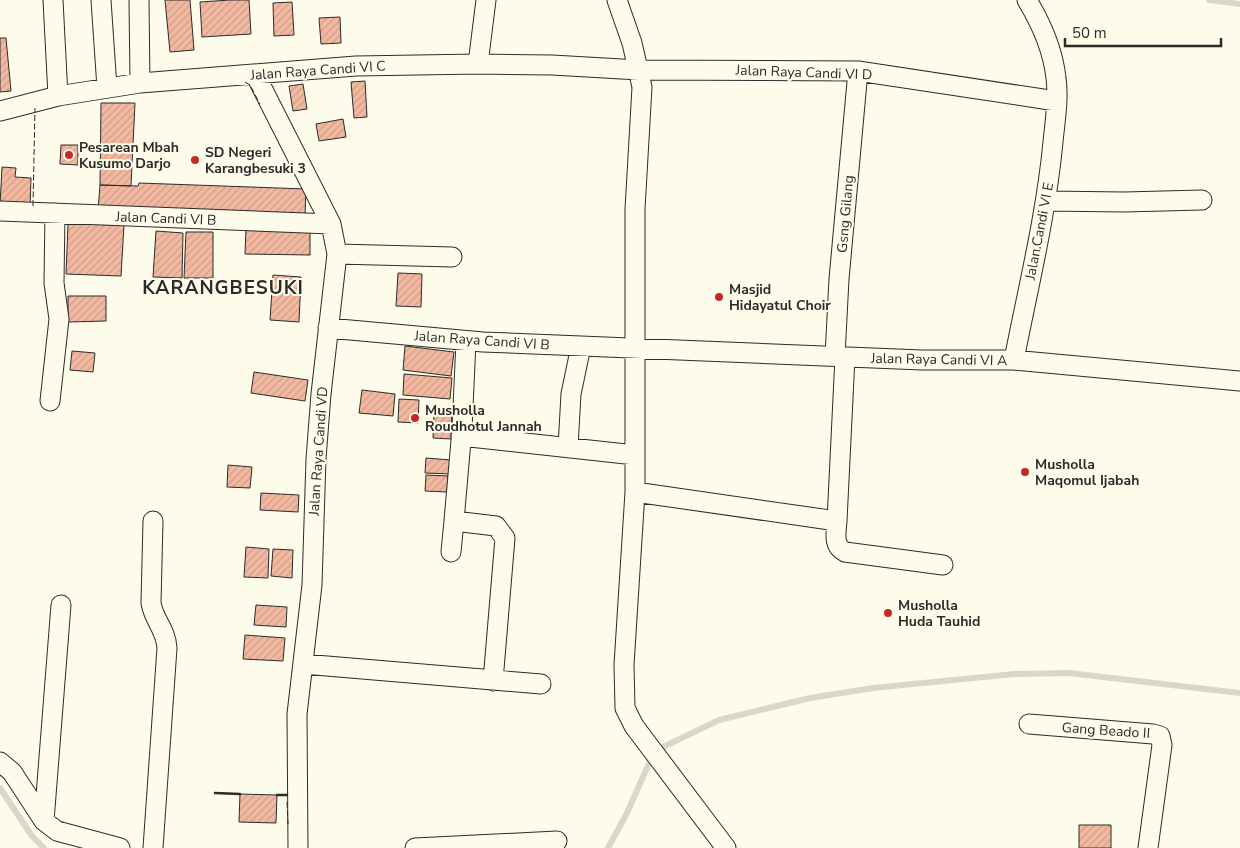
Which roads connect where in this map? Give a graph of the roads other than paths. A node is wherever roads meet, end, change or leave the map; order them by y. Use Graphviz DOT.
graph roads {
  1 [pos="53,0"];
  2 [pos="101,0"];
  3 [pos="139,0"];
  4 [pos="486,0"];
  5 [pos="617,0"];
  6 [pos="1026,0"];
  7 [pos="478,64"];
  8 [pos="639,70"];
  9 [pos="858,72"];
  10 [pos="255,74"];
  11 [pos="140,84"];
  12 [pos="107,88"];
  13 [pos="58,96"];
  14 [pos="1056,101"];
  15 [pos="0,111"];
  16 [pos="1202,200"];
  17 [pos="1046,201"];
  18 [pos="0,211"];
  19 [pos="55,213"];
  20 [pos="331,224"];
  21 [pos="337,254"];
  22 [pos="452,257"];
  23 [pos="328,328"];
  24 [pos="466,341"];
  25 [pos="581,346"];
  26 [pos="637,348"];
  27 [pos="840,356"];
  28 [pos="1014,360"];
  29 [pos="1240,382"];
  30 [pos="50,401"];
  31 [pos="462,436"];
  32 [pos="568,448"];
  33 [pos="636,455"];
  34 [pos="635,492"];
  35 [pos="153,521"];
  36 [pos="454,521"];
  37 [pos="836,521"];
  38 [pos="451,552"];
  39 [pos="943,565"];
  40 [pos="61,605"];
  41 [pos="303,664"];
  42 [pos="493,681"];
  43 [pos="541,684"];
  44 [pos="1029,724"];
  45 [pos="0,762"];
  46 [pos="44,821"];
  47 [pos="557,840"];
  48 [pos="120,848"];
  49 [pos="153,848"];
  50 [pos="298,848"];
  51 [pos="415,848"];
  52 [pos="726,848"];
  53 [pos="1148,848"];
  1 -- 13 [label="street"];
  2 -- 12 [label="street"];
  3 -- 11 [label="street"];
  4 -- 7 [label="street"];
  5 -- 8 [label="street"];
  6 -- 14 [label="street, Jalan.Candi VI E"];
  7 -- 8 [label="street, Jalan Raya Candi VI C"];
  7 -- 10 [label="street, Jalan Raya Candi VI C"];
  8 -- 9 [label="street, Jalan Raya Candi VI D"];
  8 -- 26 [label="street"];
  9 -- 14 [label="street, Jalan Raya Candi VI D"];
  9 -- 27 [label="street, Gsng Gilang"];
  10 -- 11 [label="street, Jalan Raya Candi VI C"];
  10 -- 20 [label="street, Jalan Raya Candi VD"];
  11 -- 12 [label="street, Jalan Raya Candi VI C"];
  12 -- 13 [label="street, Jalan Raya Candi VI C"];
  13 -- 15 [label="street, Jalan Raya Candi VI C"];
  14 -- 17 [label="street, Jalan.Candi VI E"];
  16 -- 17 [label="street"];
  17 -- 28 [label="street, Jalan.Candi VI E"];
  18 -- 19 [label="street, Jalan Candi VI B"];
  19 -- 20 [label="street, Jalan Candi VI B"];
  19 -- 30 [label="street"];
  20 -- 21 [label="street, Jalan Raya Candi VD"];
  21 -- 22 [label="street"];
  21 -- 23 [label="street, Jalan Raya Candi VD"];
  23 -- 24 [label="street, Jalan Raya Candi VI B"];
  23 -- 41 [label="street, Jalan Raya Candi VD"];
  24 -- 25 [label="street, Jalan Raya Candi VI B"];
  24 -- 31 [label="street"];
  25 -- 26 [label="street, Jalan Raya Candi VI B"];
  25 -- 32 [label="street"];
  26 -- 27 [label="street, Jalan Raya Candi VI A"];
  26 -- 33 [label="street"];
  27 -- 28 [label="street, Jalan Raya Candi VI A"];
  27 -- 37 [label="street, Gsng Gilang"];
  28 -- 29 [label="street, Jalan Raya Candi VI A"];
  31 -- 32 [label="street"];
  31 -- 36 [label="street"];
  32 -- 33 [label="street"];
  33 -- 34 [label="street"];
  34 -- 37 [label="street"];
  34 -- 52 [label="street"];
  35 -- 49 [label="street"];
  36 -- 38 [label="street"];
  36 -- 42 [label="street"];
  37 -- 39 [label="street, Gsng Gilang"];
  40 -- 46 [label="street"];
  41 -- 42 [label="street"];
  41 -- 50 [label="street, Jalan Raya Candi VD"];
  42 -- 43 [label="street"];
  44 -- 53 [label="street, Gang Beado II"];
  45 -- 46 [label="street"];
  46 -- 48 [label="street"];
  47 -- 51 [label="street"];
}
